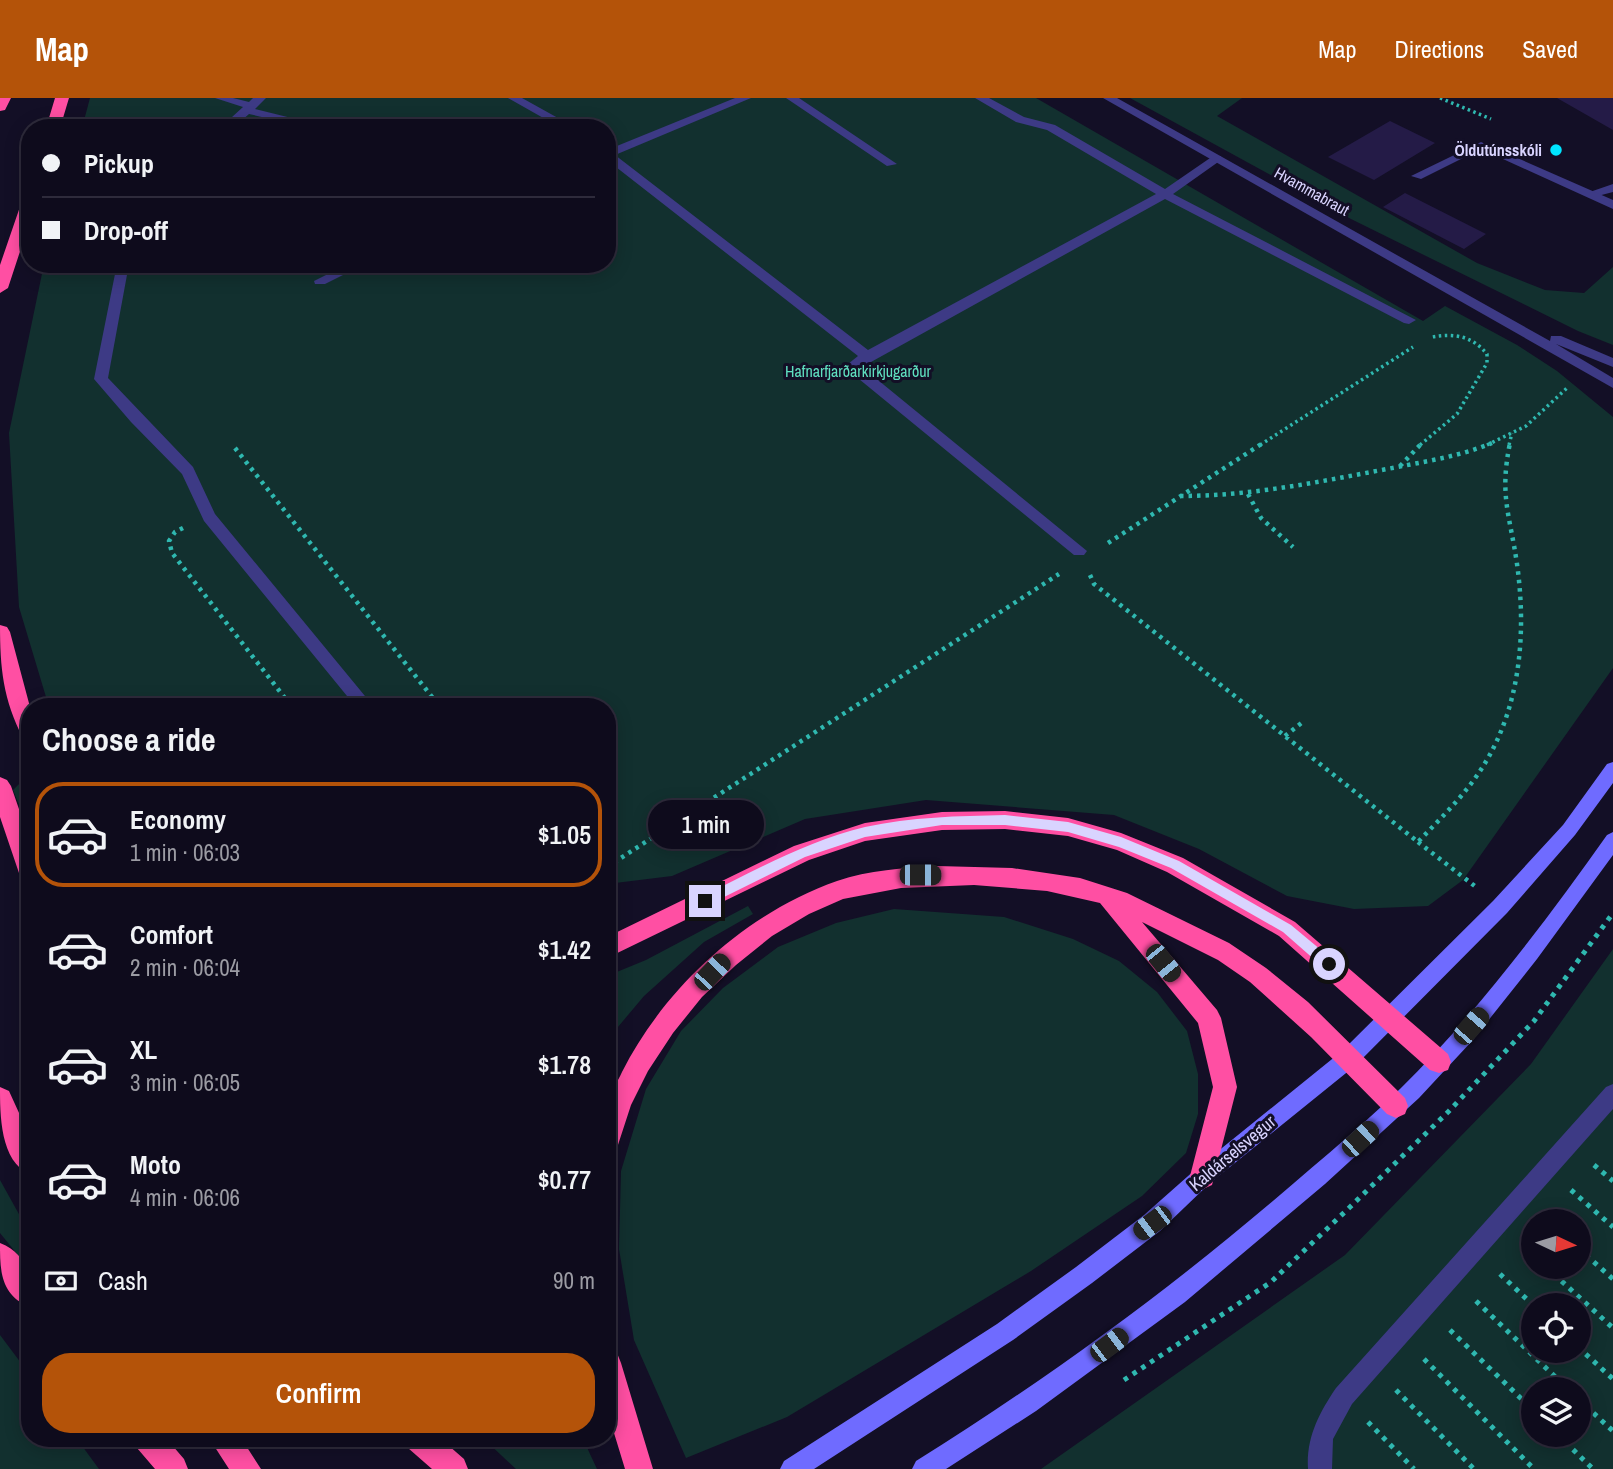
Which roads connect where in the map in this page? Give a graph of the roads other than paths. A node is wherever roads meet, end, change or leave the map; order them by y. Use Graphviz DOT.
graph roads {
  1 [pos="4,98"];
  2 [pos="62,98"];
  3 [pos="220,98"];
  4 [pos="260,98"];
  5 [pos="514,98"];
  6 [pos="745,98"];
  7 [pos="792,98"];
  8 [pos="982,98"];
  9 [pos="1109,98"];
  10 [pos="0,107"];
  11 [pos="248,108"];
  12 [pos="56,119"];
  13 [pos="236,119"];
  14 [pos="291,119"];
  15 [pos="553,119"];
  16 [pos="616,150"];
  17 [pos="1217,158"];
  18 [pos="616,161"];
  19 [pos="891,164"];
  20 [pos="1418,176"];
  21 [pos="1613,188"];
  22 [pos="1165,194"];
  23 [pos="1590,194"];
  24 [pos="1613,205"];
  25 [pos="21,225"];
  26 [pos="121,273"];
  27 [pos="338,273"];
  28 [pos="320,281"];
  29 [pos="0,288"];
  30 [pos="1498,315"];
  31 [pos="1409,320"];
  32 [pos="867,356"];
  33 [pos="1613,363"];
  34 [pos="1613,384"];
  35 [pos="1079,551"];
  36 [pos="0,632"];
  37 [pos="359,698"];
  38 [pos="21,711"];
  39 [pos="1613,769"];
  40 [pos="0,786"];
  41 [pos="1613,840"];
  42 [pos="21,847"];
  43 [pos="1105,895"];
  44 [pos="616,944"];
  45 [pos="1391,1017"];
  46 [pos="1349,1058"];
  47 [pos="1439,1062"];
  48 [pos="1613,1094"];
  49 [pos="0,1099"];
  50 [pos="1396,1106"];
  51 [pos="616,1116"];
  52 [pos="21,1146"];
  53 [pos="1203,1176"];
  54 [pos="0,1255"];
  55 [pos="21,1282"];
  56 [pos="616,1393"];
  57 [pos="155,1447"];
  58 [pos="230,1447"];
  59 [pos="428,1447"];
  60 [pos="174,1469"];
  61 [pos="247,1469"];
  62 [pos="454,1469"];
  63 [pos="639,1469"];
  64 [pos="792,1469"];
  65 [pos="924,1469"];
  66 [pos="1320,1469"];
  1 -- 10 [label="highway"];
  2 -- 12 [label="highway"];
  3 -- 11 [label="street"];
  4 -- 11 [label="street"];
  5 -- 15 [label="street"];
  6 -- 16 [label="street"];
  7 -- 19 [label="street"];
  8 -- 22 [label="street"];
  9 -- 17 [label="street, Hvammabraut"];
  11 -- 13 [label="street"];
  11 -- 14 [label="street"];
  17 -- 22 [label="street"];
  17 -- 30 [label="street, Hvammabraut"];
  18 -- 32 [label="street"];
  20 -- 23 [label="street"];
  21 -- 23 [label="street"];
  22 -- 31 [label="street"];
  22 -- 32 [label="street"];
  23 -- 24 [label="street"];
  25 -- 29 [label="highway"];
  26 -- 37 [label="street"];
  27 -- 28 [label="street"];
  30 -- 33 [label="street, Hvammabraut"];
  30 -- 34 [label="street, Hvammabraut"];
  32 -- 35 [label="street"];
  36 -- 38 [label="highway"];
  39 -- 45 [label="main road, Kaldárselsvegur"];
  40 -- 42 [label="highway"];
  41 -- 47 [label="main road"];
  43 -- 46 [label="highway"];
  43 -- 51 [label="highway"];
  43 -- 53 [label="highway"];
  44 -- 45 [label="highway"];
  45 -- 46 [label="main road, Kaldárselsvegur"];
  45 -- 47 [label="highway"];
  46 -- 50 [label="highway"];
  46 -- 53 [label="main road, Kaldárselsvegur"];
  47 -- 50 [label="main road"];
  48 -- 66 [label="street"];
  49 -- 52 [label="highway"];
  50 -- 65 [label="main road"];
  53 -- 64 [label="main road, Kaldárselsvegur"];
  54 -- 55 [label="highway"];
  56 -- 63 [label="highway"];
  57 -- 60 [label="highway"];
  58 -- 61 [label="highway"];
  59 -- 62 [label="highway"];
}
